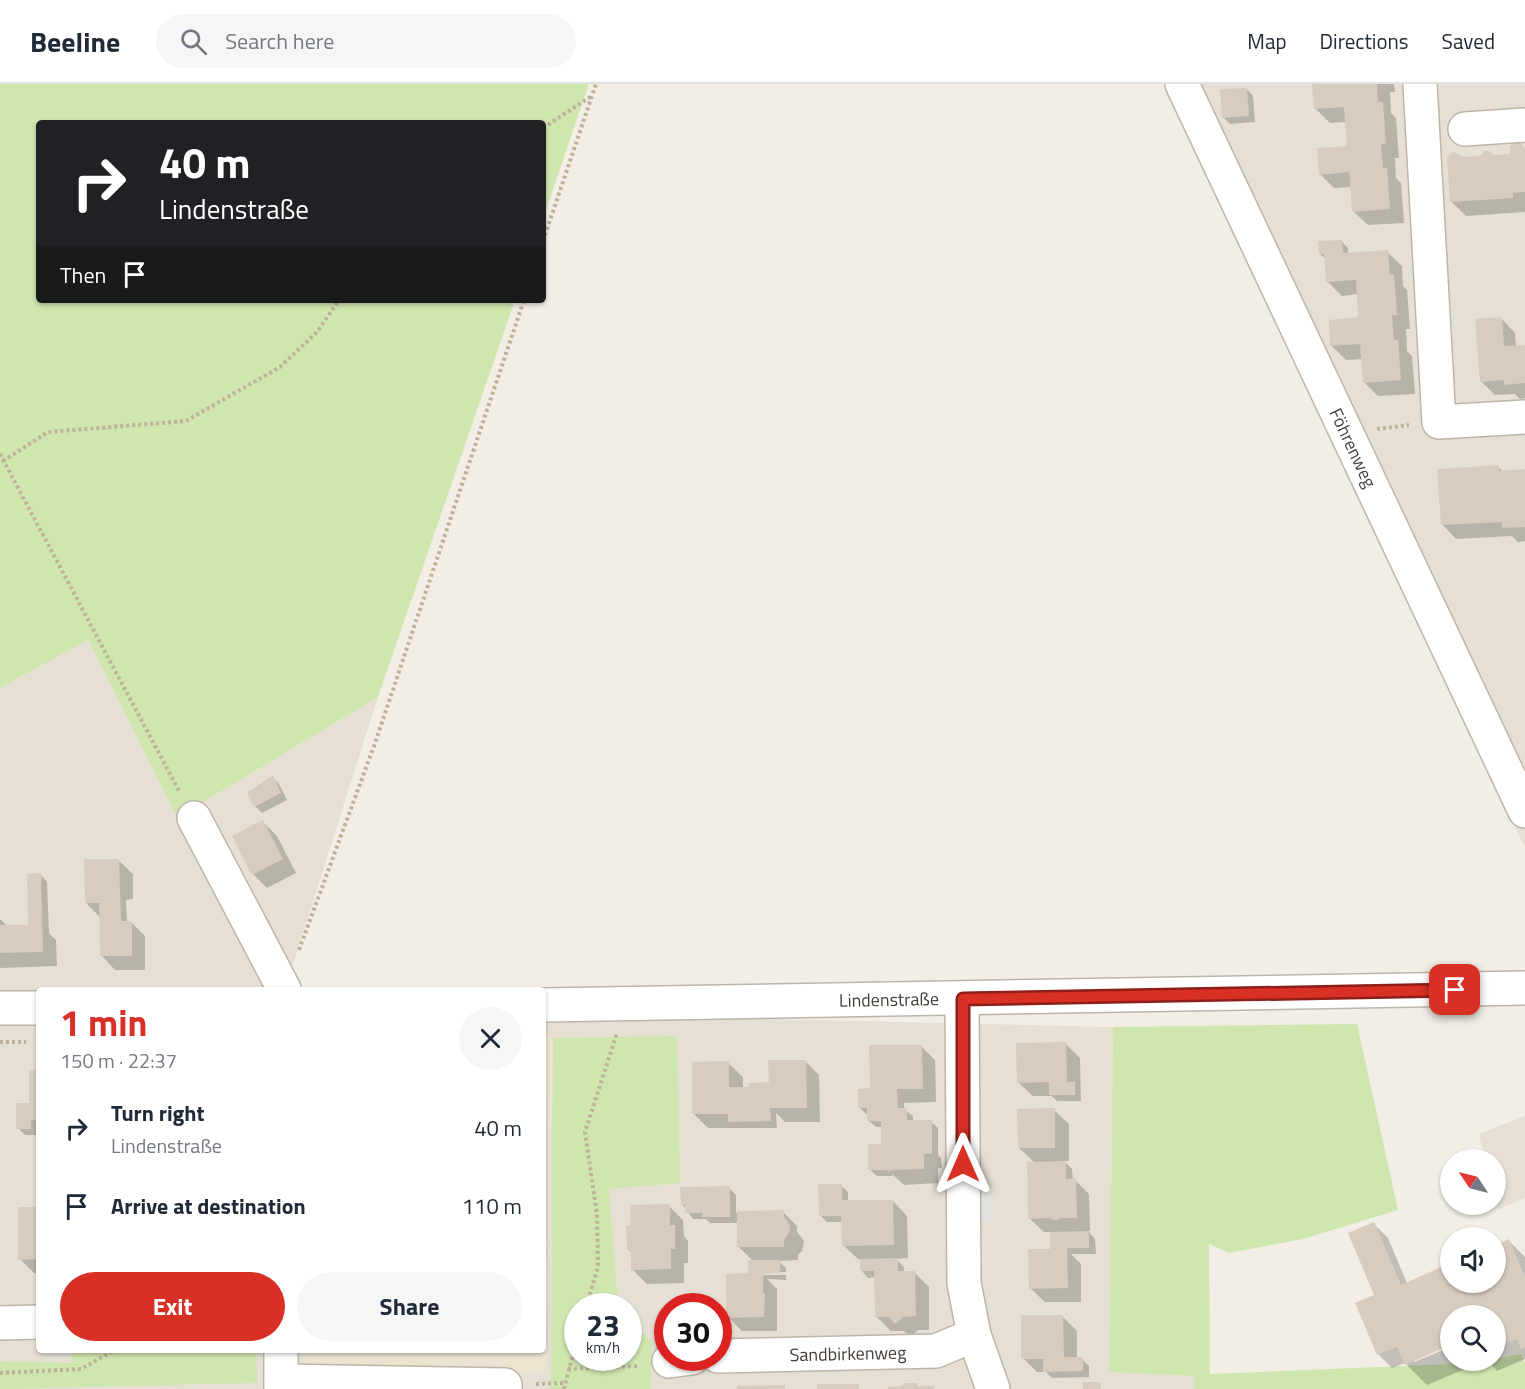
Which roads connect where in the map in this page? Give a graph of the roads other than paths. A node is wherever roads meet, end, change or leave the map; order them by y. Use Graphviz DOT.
graph roads {
  1 [pos="1182,84"];
  2 [pos="1420,84"];
  3 [pos="1525,125"];
  4 [pos="1465,129"];
  5 [pos="1525,417"];
  6 [pos="1525,811"];
  7 [pos="194,818"];
  8 [pos="283,987"];
  9 [pos="1525,988"];
  10 [pos="963,999"];
  11 [pos="546,1005"];
  12 [pos="0,1008"];
  13 [pos="36,1008"];
  14 [pos="36,1322"];
  15 [pos="0,1323"];
  16 [pos="974,1335"];
  17 [pos="732,1356"];
  18 [pos="281,1373"];
  19 [pos="505,1389"];
  20 [pos="993,1389"];
  1 -- 6 [label="street, Föhrenweg"];
  2 -- 5 [label="street"];
  3 -- 4 [label="street"];
  7 -- 8 [label="street"];
  9 -- 10 [label="street, Lindenstraße"];
  10 -- 11 [label="street, Lindenstraße"];
  10 -- 16 [label="street"];
  12 -- 13 [label="street"];
  14 -- 15 [label="street"];
  16 -- 17 [label="street, Sandbirkenweg"];
  16 -- 20 [label="street"];
  18 -- 19 [label="street"];
}
